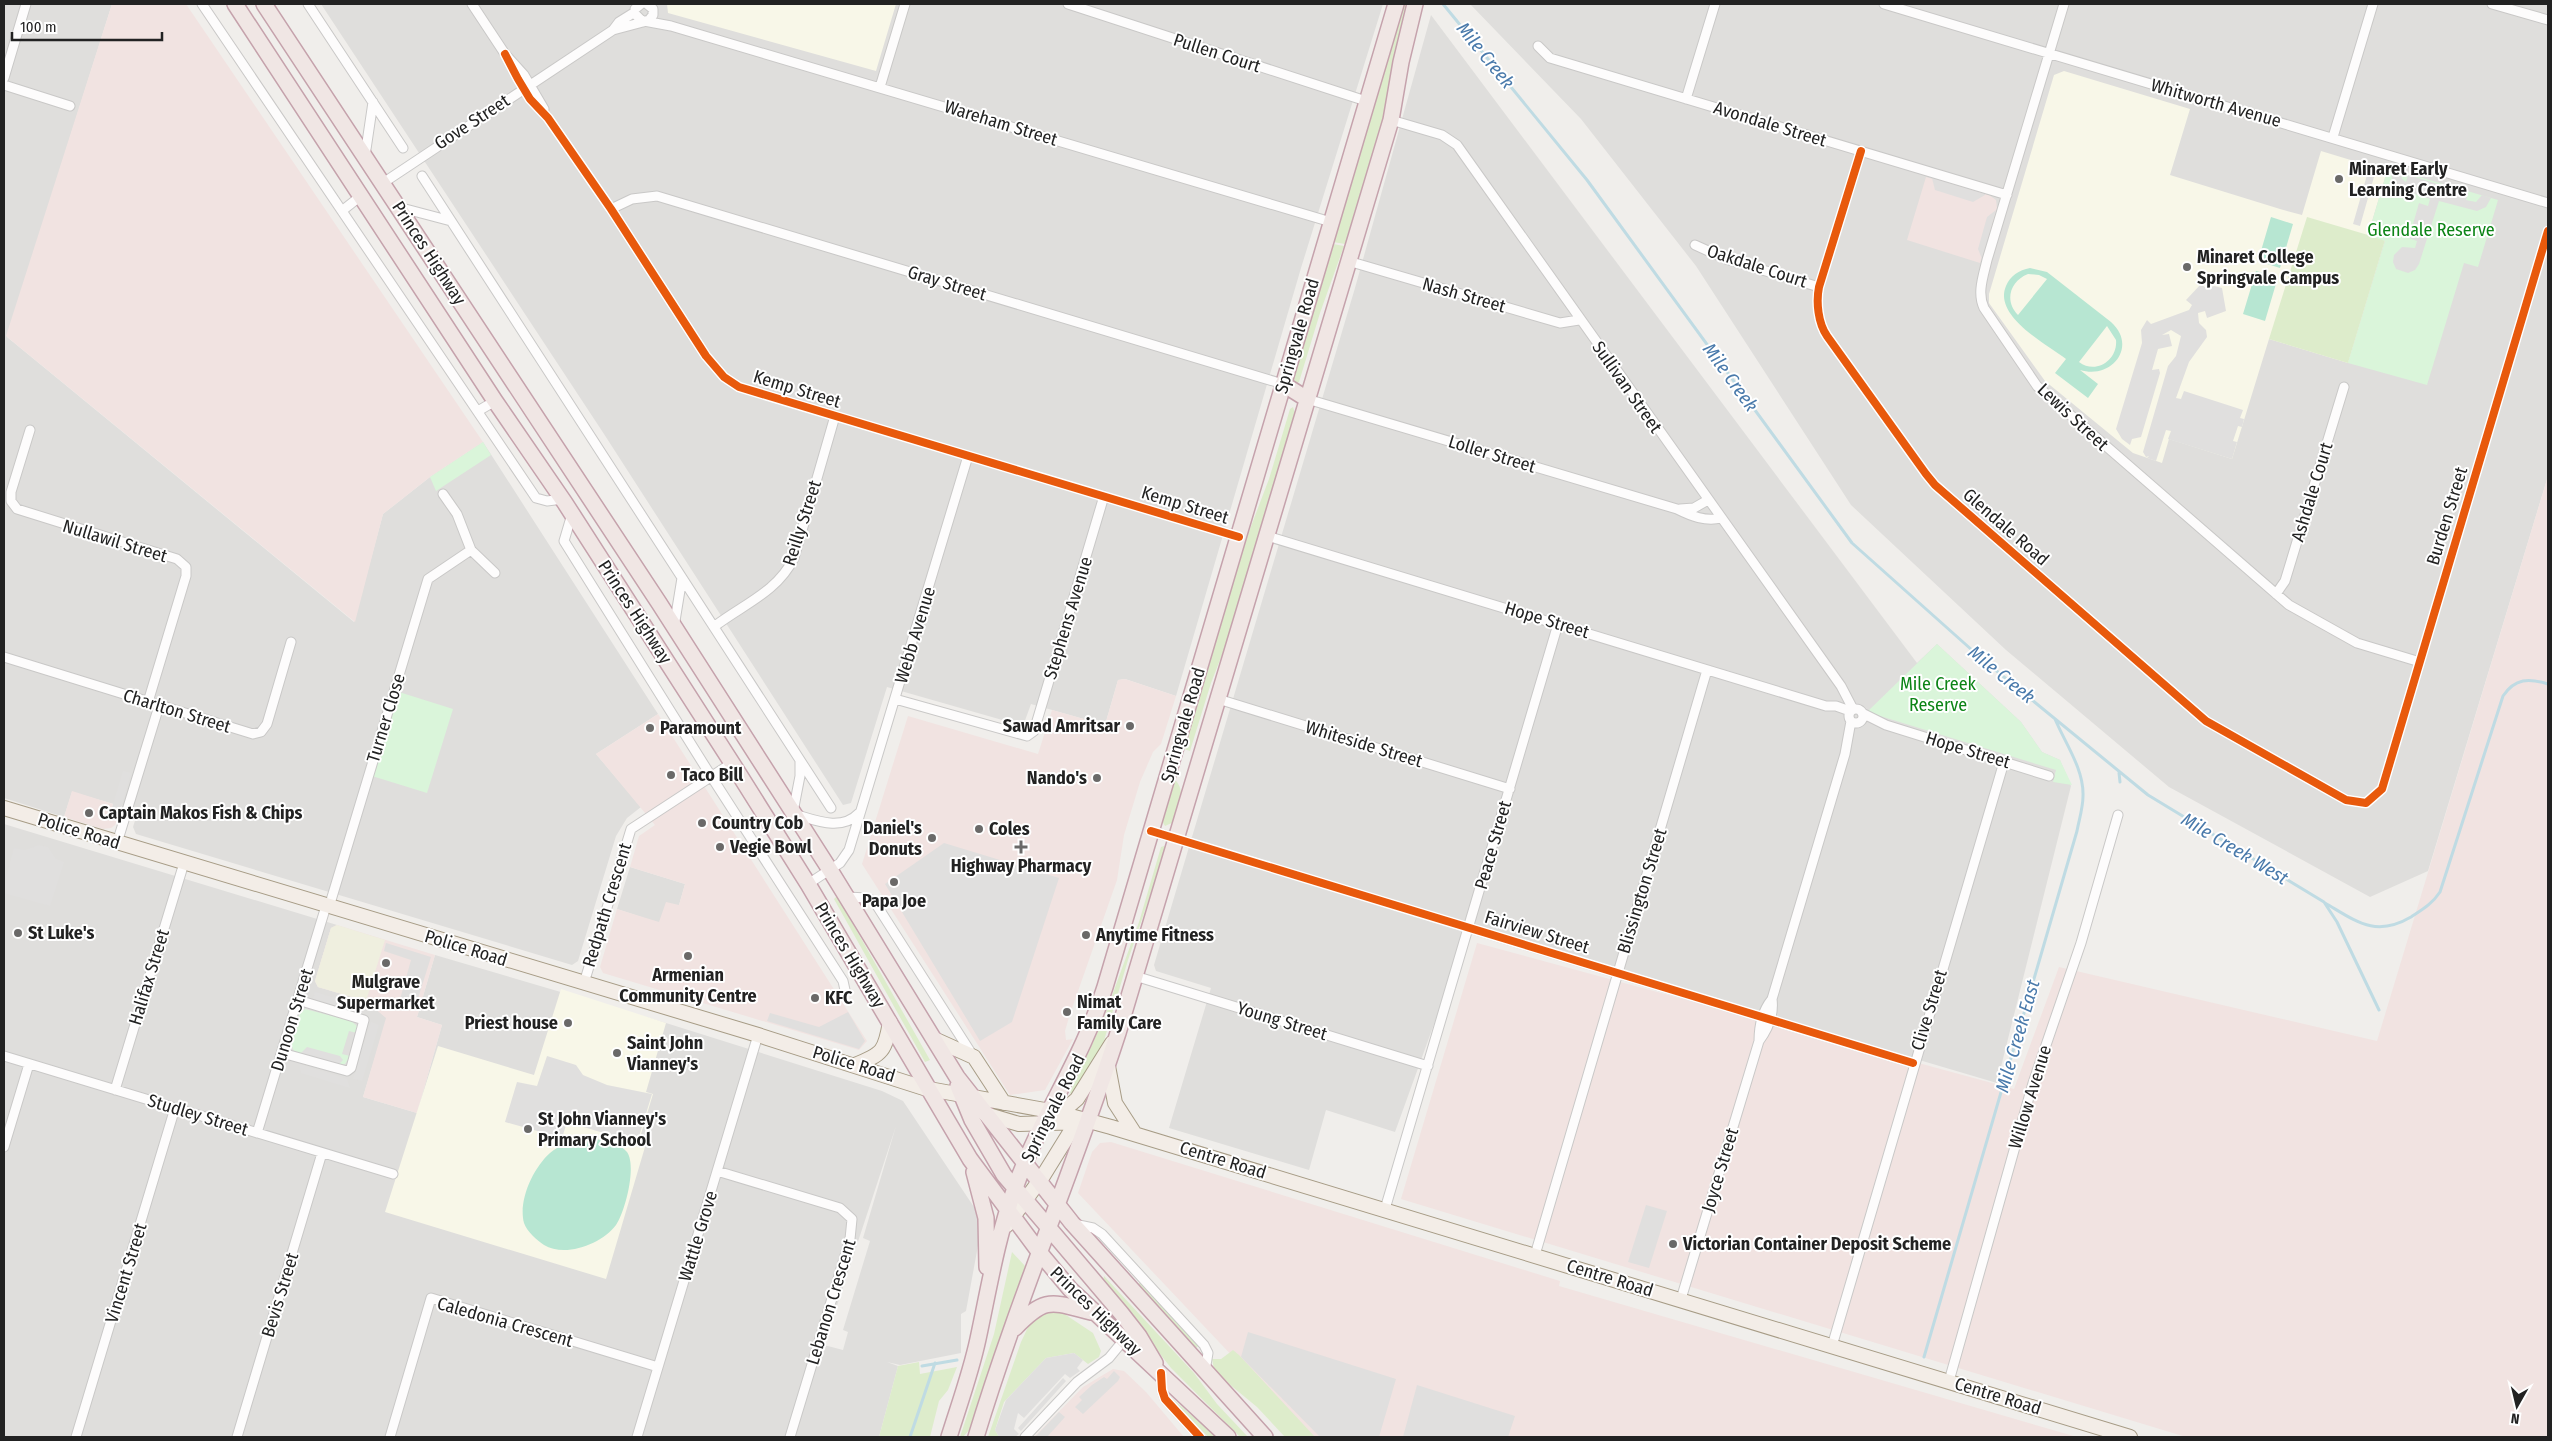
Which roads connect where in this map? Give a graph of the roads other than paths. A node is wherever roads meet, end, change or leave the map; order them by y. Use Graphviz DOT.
graph roads {
  1 [pos="26,4"];
  2 [pos="202,4"];
  3 [pos="235,4"];
  4 [pos="264,4"];
  5 [pos="308,4"];
  6 [pos="472,4"];
  7 [pos="660,4"];
  8 [pos="905,4"];
  9 [pos="1068,4"];
  10 [pos="1396,4"];
  11 [pos="1415,4"];
  12 [pos="1715,4"];
  13 [pos="1884,4"];
  14 [pos="2064,4"];
  15 [pos="2372,4"];
  16 [pos="2492,4"];
  17 [pos="636,7"];
  18 [pos="651,9"];
  19 [pos="2548,20"];
  20 [pos="644,22"];
  21 [pos="671,26"];
  22 [pos="613,30"];
  23 [pos="1538,46"];
  24 [pos="2048,54"];
  25 [pos="4,78"];
  26 [pos="4,85"];
  27 [pos="527,87"];
  28 [pos="880,87"];
  29 [pos="1686,99"];
  30 [pos="1366,101"];
  31 [pos="373,102"];
  32 [pos="70,106"];
  33 [pos="1391,120"];
  34 [pos="2333,137"];
  35 [pos="403,148"];
  36 [pos="1861,151"];
  37 [pos="365,156"];
  38 [pos="422,176"];
  39 [pos="383,182"];
  40 [pos="362,195"];
  41 [pos="2006,195"];
  42 [pos="2548,203"];
  43 [pos="398,207"];
  44 [pos="611,209"];
  45 [pos="343,210"];
  46 [pos="451,221"];
  47 [pos="1331,222"];
  48 [pos="2548,231"];
  49 [pos="1695,245"];
  50 [pos="1348,261"];
  51 [pos="1819,287"];
  52 [pos="1579,320"];
  53 [pos="1283,384"];
  54 [pos="2344,387"];
  55 [pos="1307,399"];
  56 [pos="495,401"];
  57 [pos="478,412"];
  58 [pos="836,416"];
  59 [pos="30,430"];
  60 [pos="968,456"];
  61 [pos="443,494"];
  62 [pos="1104,496"];
  63 [pos="563,499"];
  64 [pos="1708,500"];
  65 [pos="1678,509"];
  66 [pos="572,514"];
  67 [pos="1721,518"];
  68 [pos="1239,536"];
  69 [pos="1267,536"];
  70 [pos="471,550"];
  71 [pos="495,573"];
  72 [pos="682,578"];
  73 [pos="2276,594"];
  74 [pos="1558,624"];
  75 [pos="715,626"];
  76 [pos="674,628"];
  77 [pos="292,642"];
  78 [pos="4,657"];
  79 [pos="2420,662"];
  80 [pos="1707,670"];
  81 [pos="895,699"];
  82 [pos="1218,699"];
  83 [pos="148,702"];
  84 [pos="159,706"];
  85 [pos="1855,716"];
  86 [pos="799,758"];
  87 [pos="2004,762"];
  88 [pos="732,763"];
  89 [pos="711,776"];
  90 [pos="2049,776"];
  91 [pos="1510,789"];
  92 [pos="2366,803"];
  93 [pos="4,808"];
  94 [pos="831,808"];
  95 [pos="860,812"];
  96 [pos="793,813"];
  97 [pos="2118,815"];
  98 [pos="1151,831"];
  99 [pos="1177,838"];
  100 [pos="117,843"];
  101 [pos="184,863"];
  102 [pos="830,870"];
  103 [pos="808,884"];
  104 [pos="847,897"];
  105 [pos="328,906"];
  106 [pos="1469,927"];
  107 [pos="1618,973"];
  108 [pos="1135,976"];
  109 [pos="584,983"];
  110 [pos="845,990"];
  111 [pos="298,1000"];
  112 [pos="1766,1018"];
  113 [pos="890,1022"];
  114 [pos="1118,1033"];
  115 [pos="758,1034"];
  116 [pos="934,1039"];
  117 [pos="282,1053"];
  118 [pos="4,1056"];
  119 [pos="975,1059"];
  120 [pos="1913,1063"];
  121 [pos="29,1064"];
  122 [pos="855,1065"];
  123 [pos="1108,1066"];
  124 [pos="1428,1066"];
  125 [pos="929,1089"];
  126 [pos="115,1090"];
  127 [pos="965,1098"];
  128 [pos="1004,1103"];
  129 [pos="175,1108"];
  130 [pos="1056,1112"];
  131 [pos="987,1115"];
  132 [pos="1090,1121"];
  133 [pos="1042,1125"];
  134 [pos="257,1133"];
  135 [pos="1135,1134"];
  136 [pos="4,1147"];
  137 [pos="322,1153"];
  138 [pos="970,1159"];
  139 [pos="1024,1164"];
  140 [pos="717,1171"];
  141 [pos="393,1174"];
  142 [pos="1039,1182"];
  143 [pos="1014,1189"];
  144 [pos="1024,1202"];
  145 [pos="1058,1206"];
  146 [pos="1385,1209"];
  147 [pos="1010,1214"];
  148 [pos="1049,1230"];
  149 [pos="1040,1254"];
  150 [pos="1535,1255"];
  151 [pos="988,1291"];
  152 [pos="1681,1300"];
  153 [pos="1091,1312"];
  154 [pos="1012,1331"];
  155 [pos="1123,1341"];
  156 [pos="1832,1346"];
  157 [pos="658,1367"];
  158 [pos="1160,1372"];
  159 [pos="1949,1382"];
  160 [pos="76,1437"];
  161 [pos="237,1437"];
  162 [pos="390,1437"];
  163 [pos="637,1437"];
  164 [pos="790,1437"];
  165 [pos="949,1437"];
  166 [pos="976,1437"];
  167 [pos="1025,1437"];
  168 [pos="1200,1437"];
  169 [pos="1228,1437"];
  170 [pos="1265,1437"];
  171 [pos="2130,1437"];
  1 -- 25 [label="street"];
  2 -- 45 [label="street"];
  3 -- 40 [label="highway, Princes Highway"];
  4 -- 37 [label="highway, Princes Highway"];
  5 -- 31 [label="street"];
  6 -- 27 [label="street, Kemp Street"];
  7 -- 18 [label="street"];
  8 -- 28 [label="street"];
  9 -- 30 [label="street, Pullen Court"];
  10 -- 30 [label="highway, Springvale Road"];
  11 -- 33 [label="highway, Springvale Road"];
  12 -- 29 [label="street"];
  13 -- 24 [label="street, Whitworth Avenue"];
  14 -- 24 [label="street, Lewis Street"];
  15 -- 34 [label="street"];
  16 -- 19 [label="street"];
  17 -- 20 [label="street"];
  17 -- 22 [label="street, Gove Street"];
  18 -- 20 [label="street"];
  18 -- 21 [label="street, Wareham Street"];
  20 -- 21 [label="street, Wareham Street"];
  20 -- 22 [label="street, Gove Street"];
  21 -- 28 [label="street, Wareham Street"];
  22 -- 27 [label="street, Gove Street"];
  23 -- 29 [label="street, Avondale Street"];
  24 -- 34 [label="street, Whitworth Avenue"];
  24 -- 41 [label="street, Lewis Street"];
  26 -- 32 [label="street"];
  27 -- 39 [label="street, Gove Street"];
  27 -- 44 [label="street, Kemp Street"];
  28 -- 47 [label="street, Wareham Street"];
  29 -- 36 [label="street, Avondale Street"];
  30 -- 47 [label="highway, Springvale Road"];
  31 -- 35 [label="street"];
  31 -- 37 [label="street"];
  33 -- 50 [label="highway, Springvale Road"];
  33 -- 52 [label="street, Sullivan Street"];
  34 -- 42 [label="street, Whitworth Avenue"];
  36 -- 41 [label="street, Avondale Street"];
  36 -- 51 [label="street, Glendale Road"];
  37 -- 39 [label="highway, Princes Highway"];
  38 -- 46 [label="street, Princes Highway"];
  39 -- 40 [label="highway"];
  39 -- 43 [label="highway, Princes Highway"];
  40 -- 45 [label="street"];
  40 -- 56 [label="highway, Princes Highway"];
  41 -- 73 [label="street, Lewis Street"];
  43 -- 46 [label="street"];
  43 -- 76 [label="highway, Princes Highway"];
  44 -- 53 [label="street, Gray Street"];
  44 -- 58 [label="street, Kemp Street"];
  45 -- 57 [label="street"];
  46 -- 72 [label="street, Princes Highway"];
  47 -- 53 [label="highway, Springvale Road"];
  48 -- 79 [label="street, Burden Street"];
  49 -- 51 [label="street, Oakdale Court"];
  50 -- 52 [label="street, Nash Street"];
  50 -- 55 [label="highway, Springvale Road"];
  51 -- 92 [label="street, Glendale Road"];
  52 -- 64 [label="street, Sullivan Street"];
  53 -- 55 [label="highway"];
  53 -- 68 [label="highway, Springvale Road"];
  54 -- 73 [label="street, Ashdale Court"];
  55 -- 65 [label="street, Loller Street"];
  55 -- 69 [label="highway, Springvale Road"];
  56 -- 57 [label="street"];
  56 -- 63 [label="highway, Princes Highway"];
  57 -- 63 [label="street"];
  58 -- 60 [label="street, Kemp Street"];
  58 -- 75 [label="street, Reilly Street"];
  59 -- 83 [label="street, Nullawil Street"];
  60 -- 62 [label="street, Kemp Street"];
  60 -- 81 [label="street, Webb Avenue"];
  61 -- 70 [label="street"];
  62 -- 68 [label="street, Kemp Street"];
  62 -- 81 [label="street, Stephens Avenue"];
  63 -- 66 [label="highway, Princes Highway"];
  64 -- 65 [label="street, Loller Street"];
  64 -- 67 [label="street, Sullivan Street"];
  65 -- 67 [label="street, Loller Street"];
  66 -- 88 [label="highway, Princes Highway"];
  66 -- 89 [label="street, Princes Highway"];
  67 -- 85 [label="street, Sullivan Street"];
  68 -- 98 [label="highway, Springvale Road"];
  69 -- 74 [label="street, Hope Street"];
  69 -- 82 [label="highway, Springvale Road"];
  70 -- 71 [label="street"];
  70 -- 105 [label="street, Turner Close"];
  72 -- 75 [label="street, Princes Highway"];
  72 -- 76 [label="street, Princes Highway"];
  73 -- 79 [label="street, Lewis Street"];
  74 -- 80 [label="street, Hope Street"];
  74 -- 91 [label="street, Peace Street"];
  75 -- 86 [label="street, Princes Highway"];
  76 -- 96 [label="highway, Princes Highway"];
  77 -- 84 [label="street, Charlton Street"];
  78 -- 83 [label="street, Charlton Street"];
  79 -- 92 [label="street, Burden Street"];
  80 -- 85 [label="street, Hope Street"];
  80 -- 107 [label="street, Blissington Street"];
  81 -- 95 [label="street, Webb Avenue"];
  82 -- 91 [label="street, Whiteside Street"];
  82 -- 99 [label="highway, Springvale Road"];
  83 -- 84 [label="street, Charlton Street"];
  84 -- 100 [label="street"];
  85 -- 87 [label="street, Hope Street"];
  85 -- 112 [label="street, Joyce Street"];
  86 -- 94 [label="street, Princes Highway"];
  86 -- 96 [label="street"];
  87 -- 90 [label="street, Hope Street"];
  87 -- 120 [label="street, Clive Street"];
  88 -- 89 [label="street, Redpath Crescent"];
  88 -- 103 [label="highway, Princes Highway"];
  89 -- 109 [label="street, Redpath Crescent"];
  89 -- 110 [label="street, Princes Highway"];
  91 -- 106 [label="street, Peace Street"];
  93 -- 100 [label="main road, Police Road"];
  95 -- 96 [label="street"];
  95 -- 102 [label="street, Webb Avenue"];
  96 -- 102 [label="highway, Princes Highway"];
  97 -- 159 [label="street, Willow Avenue"];
  98 -- 99 [label="street, Fairview Street"];
  98 -- 130 [label="highway, Springvale Road"];
  99 -- 106 [label="street, Fairview Street"];
  99 -- 108 [label="highway, Springvale Road"];
  100 -- 101 [label="main road, Police Road"];
  101 -- 105 [label="main road, Police Road"];
  101 -- 126 [label="street, Halifax Street"];
  102 -- 103 [label="street, Webb Avenue"];
  102 -- 104 [label="highway, Princes Highway"];
  103 -- 113 [label="highway, Princes Highway"];
  104 -- 116 [label="highway, Princes Highway"];
  104 -- 119 [label="street, Princes Highway"];
  105 -- 109 [label="main road, Police Road"];
  105 -- 111 [label="street, Dunoon Street"];
  106 -- 107 [label="street, Fairview Street"];
  106 -- 124 [label="street, Peace Street"];
  107 -- 112 [label="street, Fairview Street"];
  107 -- 150 [label="street, Blissington Street"];
  108 -- 114 [label="highway, Springvale Road"];
  108 -- 124 [label="street, Young Street"];
  109 -- 115 [label="main road, Police Road"];
  111 -- 117 [label="street, Dunoon Street"];
  111 -- 117 [label="street"];
  112 -- 120 [label="street, Fairview Street"];
  112 -- 152 [label="street, Joyce Street"];
  113 -- 122 [label="main road"];
  113 -- 125 [label="highway, Princes Highway"];
  114 -- 123 [label="highway, Springvale Road"];
  114 -- 130 [label="main road"];
  115 -- 122 [label="main road, Police Road"];
  115 -- 140 [label="street, Wattle Grove"];
  116 -- 119 [label="main road"];
  116 -- 127 [label="highway, Princes Highway"];
  117 -- 134 [label="street, Dunoon Street"];
  118 -- 121 [label="street, Studley Street"];
  119 -- 128 [label="main road"];
  120 -- 156 [label="street, Clive Street"];
  121 -- 126 [label="street, Studley Street"];
  121 -- 136 [label="street"];
  122 -- 125 [label="main road, Police Road"];
  123 -- 132 [label="highway, Springvale Road"];
  123 -- 135 [label="main road"];
  124 -- 146 [label="street, Peace Street"];
  125 -- 127 [label="main road, Police Road"];
  125 -- 138 [label="highway, Princes Highway"];
  126 -- 129 [label="street, Studley Street"];
  127 -- 128 [label="main road, Centre Road"];
  127 -- 131 [label="highway, Princes Highway"];
  127 -- 143 [label="highway, Princes Highway"];
  128 -- 130 [label="main road, Centre Road"];
  129 -- 134 [label="street, Studley Street"];
  129 -- 160 [label="street, Vincent Street"];
  130 -- 132 [label="main road, Centre Road"];
  130 -- 133 [label="highway, Springvale Road"];
  131 -- 133 [label="main road, Centre Road"];
  131 -- 139 [label="highway, Princes Highway"];
  132 -- 133 [label="main road, Centre Road"];
  132 -- 135 [label="main road, Centre Road"];
  132 -- 142 [label="main road"];
  132 -- 145 [label="highway, Springvale Road"];
  133 -- 139 [label="highway, Springvale Road"];
  134 -- 137 [label="street, Studley Street"];
  135 -- 146 [label="main road, Centre Road"];
  137 -- 141 [label="street, Studley Street"];
  137 -- 161 [label="street, Bevis Street"];
  138 -- 147 [label="highway, Princes Highway"];
  138 -- 151 [label="highway"];
  139 -- 142 [label="highway, Princes Highway"];
  139 -- 143 [label="highway, Springvale Road"];
  140 -- 157 [label="street, Wattle Grove"];
  140 -- 164 [label="street, Lebanon Crescent"];
  142 -- 144 [label="main road"];
  142 -- 145 [label="highway, Princes Highway"];
  143 -- 144 [label="highway, Princes Highway"];
  143 -- 147 [label="highway, Springvale Road"];
  144 -- 147 [label="main road"];
  144 -- 148 [label="highway, Princes Highway"];
  145 -- 148 [label="highway, Springvale Road"];
  145 -- 170 [label="highway, Princes Highway"];
  146 -- 150 [label="main road, Centre Road"];
  147 -- 149 [label="highway, Princes Highway"];
  147 -- 151 [label="highway, Springvale Road"];
  148 -- 149 [label="highway, Springvale Road"];
  148 -- 158 [label="highway, Princes Highway"];
  149 -- 153 [label="highway, Princes Highway"];
  149 -- 154 [label="highway, Springvale Road"];
  150 -- 152 [label="main road, Centre Road"];
  151 -- 165 [label="highway, Springvale Road"];
  152 -- 156 [label="main road, Centre Road"];
  153 -- 154 [label="highway"];
  153 -- 155 [label="highway, Princes Highway"];
  154 -- 166 [label="highway, Springvale Road"];
  155 -- 158 [label="highway, Princes Highway"];
  155 -- 167 [label="street"];
  156 -- 159 [label="main road, Centre Road"];
  157 -- 162 [label="street, Caledonia Crescent"];
  157 -- 163 [label="street, Wattle Grove"];
  158 -- 168 [label="street, Princes Highway"];
  158 -- 169 [label="highway, Princes Highway"];
  159 -- 171 [label="main road, Centre Road"];
}
